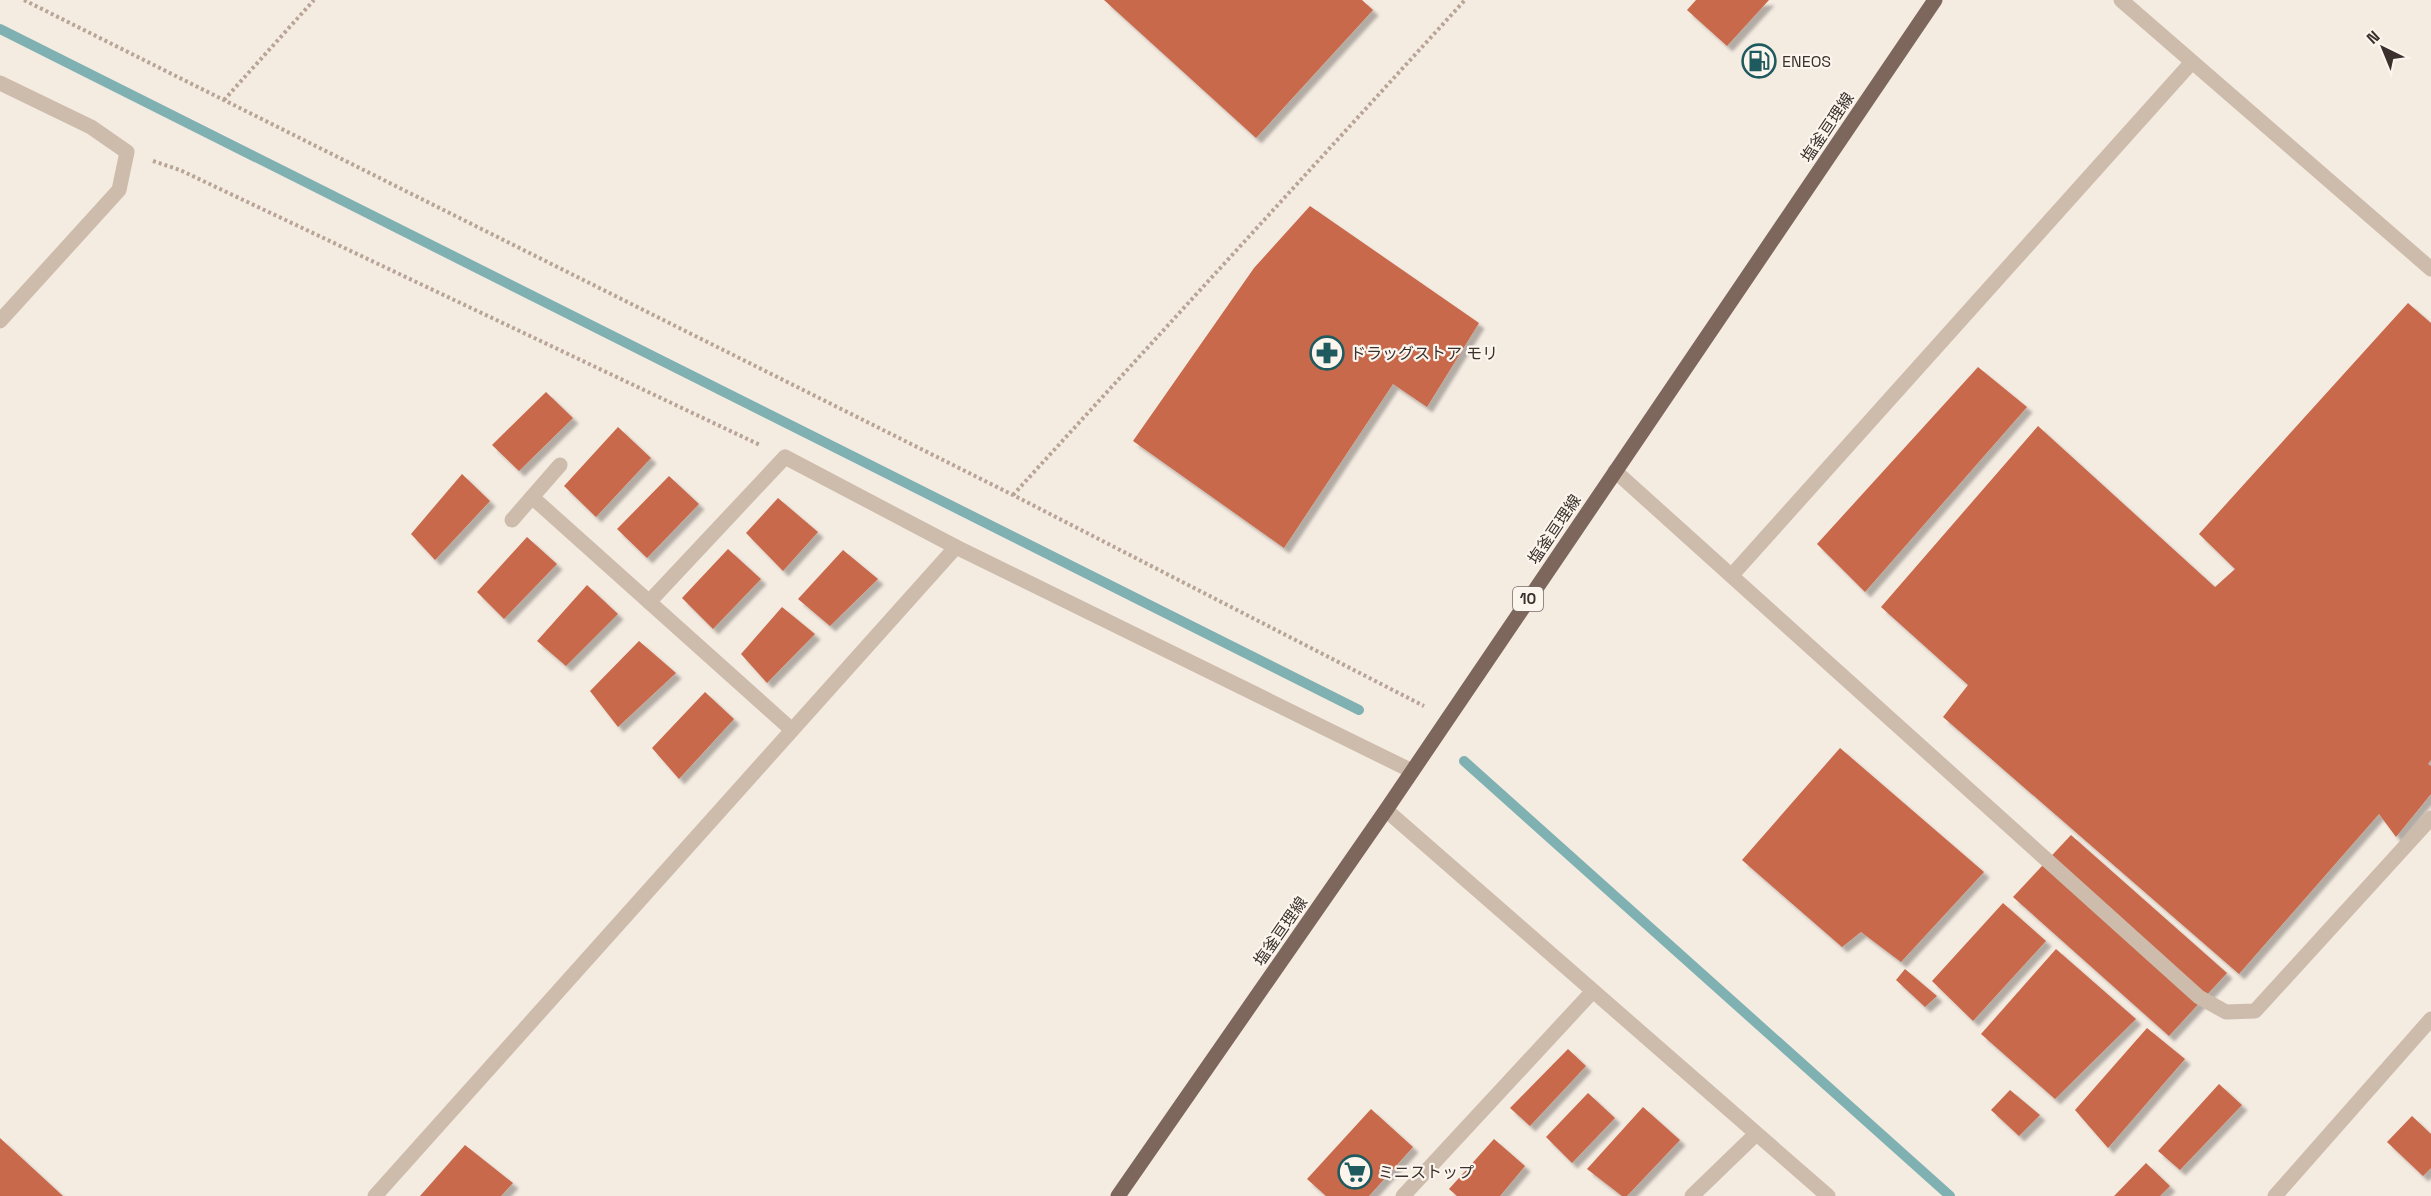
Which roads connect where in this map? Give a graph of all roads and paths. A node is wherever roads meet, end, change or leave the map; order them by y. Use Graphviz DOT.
graph roads {
  1 [pos="24,0"];
  2 [pos="314,0"];
  3 [pos="1465,0"];
  4 [pos="1935,0"];
  5 [pos="2121,0"];
  6 [pos="2192,62"];
  7 [pos="0,82"];
  8 [pos="224,100"];
  9 [pos="127,152"];
  10 [pos="2431,269"];
  11 [pos="0,321"];
  12 [pos="785,457"];
  13 [pos="560,465"];
  14 [pos="1615,471"];
  15 [pos="1013,495"];
  16 [pos="532,497"];
  17 [pos="512,520"];
  18 [pos="956,548"];
  19 [pos="1732,575"];
  20 [pos="649,602"];
  21 [pos="1448,719"];
  22 [pos="792,730"];
  23 [pos="1412,771"];
  24 [pos="1386,810"];
  25 [pos="2431,818"];
  26 [pos="1593,992"];
  27 [pos="2431,1019"];
  28 [pos="1756,1134"];
  29 [pos="375,1196"];
  30 [pos="1118,1196"];
  31 [pos="1403,1196"];
  32 [pos="1692,1196"];
  33 [pos="1827,1196"];
  34 [pos="2275,1196"];
  1 -- 8 [label="path"];
  2 -- 8 [label="path"];
  3 -- 15 [label="path"];
  4 -- 14 [label="main road, 塩釜亘理線 / 10"];
  5 -- 6 [label="street"];
  6 -- 10 [label="street"];
  6 -- 19 [label="street"];
  7 -- 9 [label="street"];
  8 -- 15 [label="path"];
  9 -- 11 [label="street"];
  9 -- 12 [label="path"];
  12 -- 18 [label="street"];
  12 -- 20 [label="street"];
  13 -- 16 [label="street"];
  14 -- 19 [label="street"];
  14 -- 21 [label="main road, 塩釜亘理線 / 10"];
  15 -- 21 [label="path"];
  16 -- 17 [label="street"];
  16 -- 20 [label="street"];
  18 -- 22 [label="street"];
  18 -- 23 [label="street"];
  19 -- 25 [label="street"];
  20 -- 22 [label="street"];
  21 -- 23 [label="main road, 塩釜亘理線 / 10"];
  22 -- 29 [label="street"];
  23 -- 24 [label="main road, 塩釜亘理線 / 10"];
  24 -- 26 [label="street"];
  24 -- 30 [label="main road, 塩釜亘理線 / 10"];
  26 -- 28 [label="street"];
  26 -- 31 [label="street"];
  27 -- 34 [label="street"];
  28 -- 32 [label="street"];
  28 -- 33 [label="street"];
}
